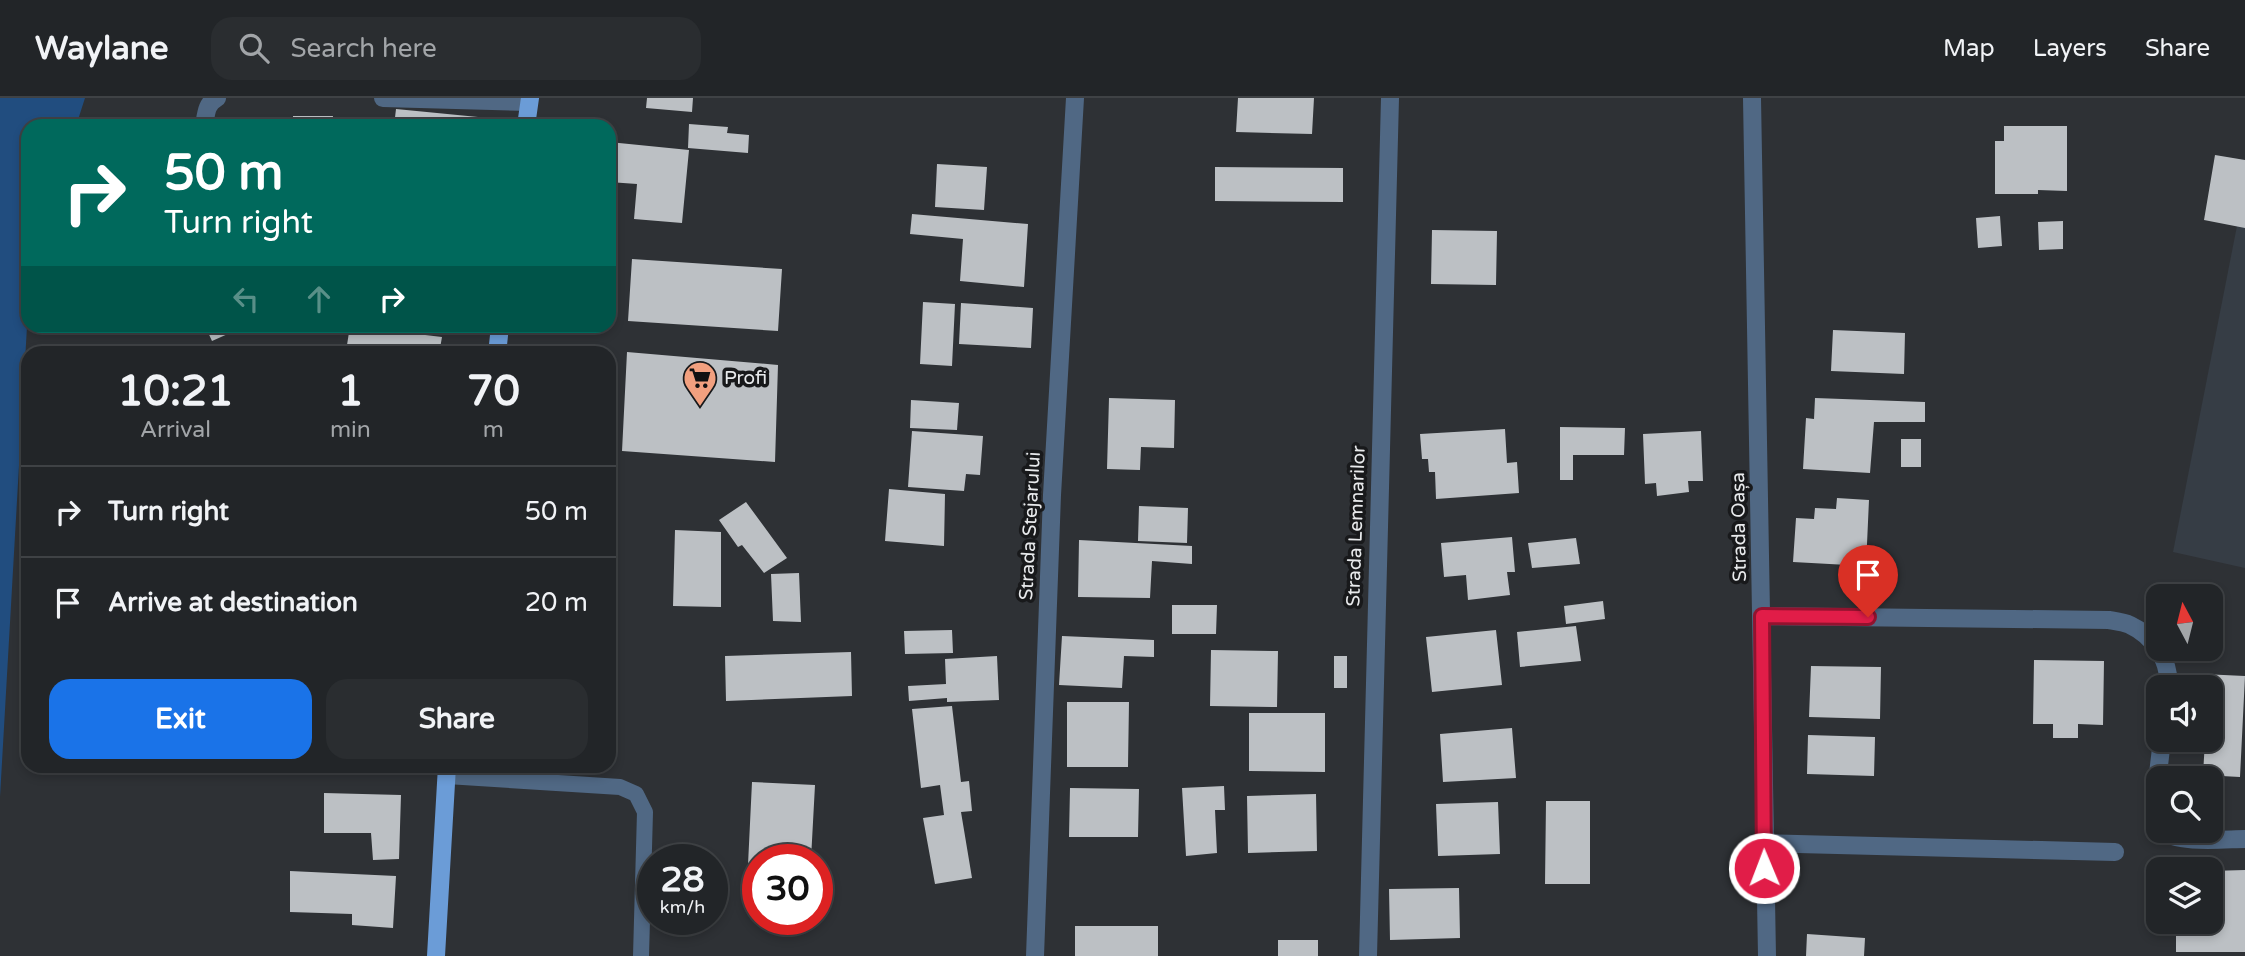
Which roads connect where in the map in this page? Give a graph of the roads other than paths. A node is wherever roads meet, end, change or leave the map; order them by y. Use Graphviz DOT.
graph roads {
  1 [pos="217,98"];
  2 [pos="383,98"];
  3 [pos="1075,98"];
  4 [pos="1390,98"];
  5 [pos="1752,98"];
  6 [pos="529,100"];
  7 [pos="205,119"];
  8 [pos="527,119"];
  9 [pos="1762,616"];
  10 [pos="2169,675"];
  11 [pos="447,773"];
  12 [pos="469,773"];
  13 [pos="2223,839"];
  14 [pos="2245,839"];
  15 [pos="1763,843"];
  16 [pos="2116,852"];
  17 [pos="436,956"];
  18 [pos="640,956"];
  19 [pos="1035,956"];
  20 [pos="1368,956"];
  21 [pos="1767,956"];
  1 -- 7 [label="street"];
  2 -- 6 [label="street"];
  3 -- 19 [label="street, Strada Stejarului"];
  4 -- 20 [label="street, Strada Lemnarilor"];
  5 -- 9 [label="street, Strada Oașa"];
  6 -- 8 [label="main road"];
  9 -- 10 [label="street"];
  9 -- 15 [label="street, Strada Oașa"];
  11 -- 17 [label="main road"];
  12 -- 18 [label="lane"];
  13 -- 14 [label="street"];
  15 -- 16 [label="street"];
  15 -- 21 [label="street, Strada Oașa"];
}
